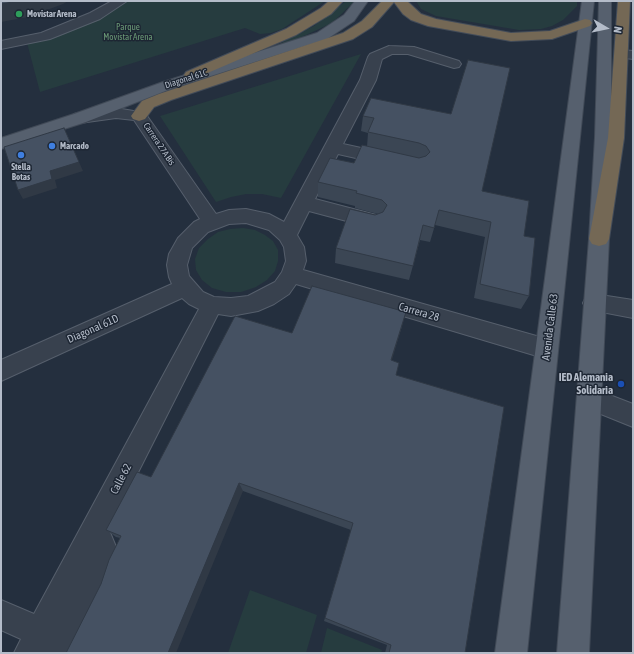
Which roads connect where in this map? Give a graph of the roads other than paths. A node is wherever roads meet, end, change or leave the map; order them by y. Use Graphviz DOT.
graph roads {
  1 [pos="121,1"];
  2 [pos="337,1"];
  3 [pos="362,1"];
  4 [pos="389,1"];
  5 [pos="400,1"];
  6 [pos="605,1"];
  7 [pos="624,1"];
  8 [pos="591,16"];
  9 [pos="1,45"];
  10 [pos="628,54"];
  11 [pos="454,64"];
  12 [pos="168,85"];
  13 [pos="139,116"];
  14 [pos="80,118"];
  15 [pos="1,144"];
  16 [pos="333,147"];
  17 [pos="401,162"];
  18 [pos="304,203"];
  19 [pos="373,221"];
  20 [pos="212,222"];
  21 [pos="287,235"];
  22 [pos="599,239"];
  23 [pos="291,275"];
  24 [pos="185,287"];
  25 [pos="594,303"];
  26 [pos="212,305"];
  27 [pos="633,309"];
  28 [pos="547,349"];
  29 [pos="1,370"];
  30 [pos="589,398"];
  31 [pos="633,416"];
  32 [pos="94,530"];
  33 [pos="1,614"];
  34 [pos="35,642"];
  35 [pos="61,653"];
  36 [pos="512,653"];
  37 [pos="573,653"];
  1 -- 9 [label="street"];
  2 -- 12 [label="highway"];
  3 -- 12 [label="main road, Diagonal 61C"];
  4 -- 13 [label="highway"];
  5 -- 8 [label="highway"];
  6 -- 8 [label="main road, Avenida Calle 63"];
  7 -- 10 [label="highway"];
  8 -- 22 [label="main road, Avenida Calle 63"];
  8 -- 28 [label="main road, Avenida Calle 63"];
  10 -- 22 [label="highway"];
  11 -- 16 [label="street"];
  12 -- 14 [label="main road, Diagonal 61C"];
  13 -- 14 [label="street, Carrera 27A Bis"];
  13 -- 20 [label="street, Carrera 27A Bis"];
  14 -- 15 [label="main road, Diagonal 61C"];
  16 -- 17 [label="street"];
  16 -- 18 [label="street"];
  18 -- 19 [label="street"];
  18 -- 21 [label="street"];
  20 -- 21 [label="street"];
  20 -- 24 [label="street"];
  21 -- 23 [label="street"];
  22 -- 25 [label="main road, Avenida Calle 63"];
  23 -- 26 [label="street"];
  23 -- 28 [label="street, Carrera 28"];
  24 -- 26 [label="street"];
  24 -- 29 [label="street, Diagonal 61D"];
  25 -- 27 [label="street"];
  25 -- 30 [label="main road, Avenida Calle 63"];
  26 -- 32 [label="street, Calle 62"];
  28 -- 36 [label="main road, Avenida Calle 63"];
  30 -- 31 [label="street"];
  30 -- 37 [label="main road, Avenida Calle 63"];
  32 -- 34 [label="street, Calle 62"];
  32 -- 35 [label="street"];
  33 -- 34 [label="street"];
}
